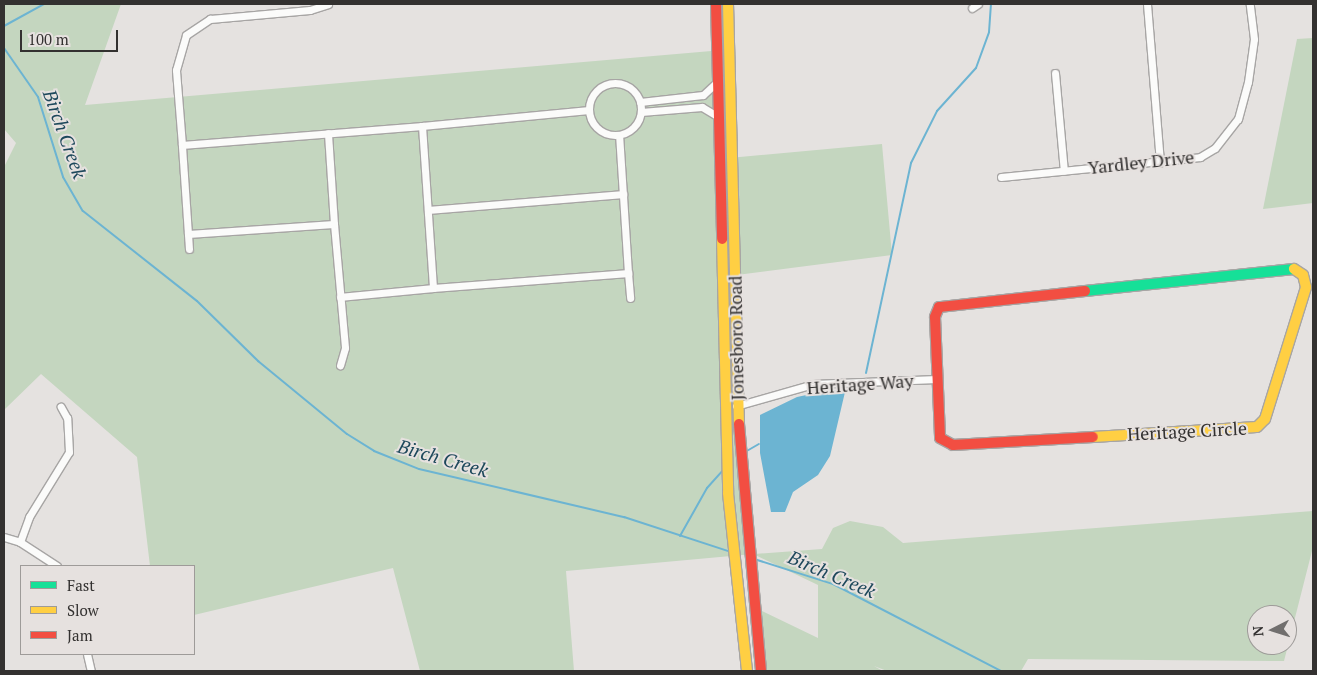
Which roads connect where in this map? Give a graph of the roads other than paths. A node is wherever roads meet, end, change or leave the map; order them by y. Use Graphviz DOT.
graph roads {
  1 [pos="328,4"];
  2 [pos="716,4"];
  3 [pos="728,4"];
  4 [pos="1147,4"];
  5 [pos="1250,4"];
  6 [pos="1055,73"];
  7 [pos="716,83"];
  8 [pos="640,102"];
  9 [pos="589,110"];
  10 [pos="641,112"];
  11 [pos="717,116"];
  12 [pos="422,126"];
  13 [pos="328,132"];
  14 [pos="618,135"];
  15 [pos="182,145"];
  16 [pos="1160,162"];
  17 [pos="1064,171"];
  18 [pos="1001,177"];
  19 [pos="623,194"];
  20 [pos="428,210"];
  21 [pos="334,224"];
  22 [pos="188,234"];
  23 [pos="189,249"];
  24 [pos="628,273"];
  25 [pos="433,288"];
  26 [pos="340,297"];
  27 [pos="630,298"];
  28 [pos="340,365"];
  29 [pos="937,379"];
  30 [pos="738,406"];
  31 [pos="61,407"];
  32 [pos="726,407"];
  33 [pos="4,537"];
  34 [pos="20,542"];
  35 [pos="54,565"];
  36 [pos="87,655"];
  37 [pos="91,671"];
  38 [pos="747,671"];
  39 [pos="760,671"];
  1 -- 15 [label="street"];
  2 -- 7 [label="main road, Jonesboro Road"];
  3 -- 30 [label="main road, Jonesboro Road"];
  4 -- 16 [label="street"];
  5 -- 16 [label="street, Yardley Drive"];
  6 -- 17 [label="street"];
  7 -- 8 [label="street"];
  7 -- 11 [label="main road, Jonesboro Road"];
  8 -- 9 [label="street"];
  8 -- 10 [label="street"];
  9 -- 12 [label="street"];
  9 -- 14 [label="street"];
  10 -- 11 [label="street"];
  10 -- 14 [label="street"];
  11 -- 32 [label="main road, Jonesboro Road"];
  12 -- 13 [label="street"];
  12 -- 20 [label="street"];
  13 -- 15 [label="street"];
  13 -- 21 [label="street"];
  14 -- 19 [label="street"];
  15 -- 22 [label="street"];
  16 -- 17 [label="street, Yardley Drive"];
  17 -- 18 [label="street, Yardley Drive"];
  19 -- 20 [label="street"];
  19 -- 24 [label="street"];
  20 -- 25 [label="street"];
  21 -- 22 [label="street"];
  21 -- 26 [label="street"];
  22 -- 23 [label="street"];
  24 -- 25 [label="street"];
  24 -- 27 [label="street"];
  25 -- 26 [label="street"];
  26 -- 28 [label="street"];
  29 -- 29 [label="main road, Heritage Circle"];
  29 -- 30 [label="street, Heritage Way"];
  30 -- 32 [label="street, Heritage Way"];
  30 -- 39 [label="main road, Jonesboro Road"];
  31 -- 34 [label="street"];
  32 -- 38 [label="main road, Jonesboro Road"];
  33 -- 34 [label="street"];
  34 -- 35 [label="street"];
  36 -- 37 [label="street"];
}
